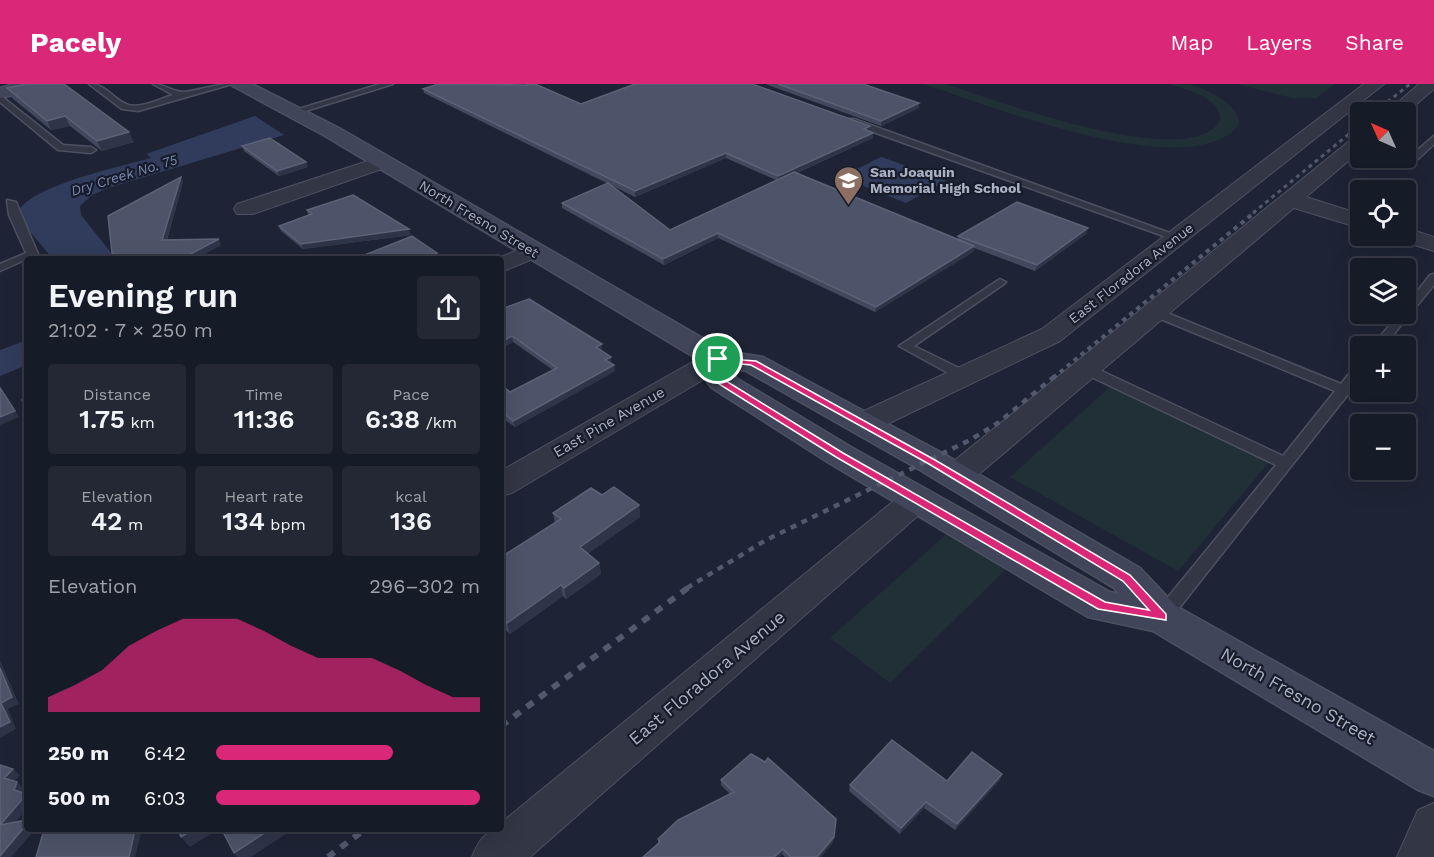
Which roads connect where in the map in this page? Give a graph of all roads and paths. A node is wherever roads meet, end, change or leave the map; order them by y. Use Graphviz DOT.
graph roads {
  1 [pos="36,84"];
  2 [pos="93,84"];
  3 [pos="157,84"];
  4 [pos="228,84"];
  5 [pos="238,84"];
  6 [pos="388,84"];
  7 [pos="1375,84"];
  8 [pos="1430,84"];
  9 [pos="0,93"];
  10 [pos="181,95"];
  11 [pos="0,98"];
  12 [pos="1408,102"];
  13 [pos="292,111"];
  14 [pos="838,116"];
  15 [pos="1434,139"];
  16 [pos="91,150"];
  17 [pos="1350,151"];
  18 [pos="1416,156"];
  19 [pos="382,162"];
  20 [pos="1292,200"];
  21 [pos="12,202"];
  22 [pos="245,209"];
  23 [pos="1350,218"];
  24 [pos="1176,237"];
  25 [pos="1416,239"];
  26 [pos="1434,244"];
  27 [pos="532,251"];
  28 [pos="27,256"];
  29 [pos="24,258"];
  30 [pos="504,264"];
  31 [pos="0,268"];
  32 [pos="1434,277"];
  33 [pos="1000,282"];
  34 [pos="1416,299"];
  35 [pos="1155,312"];
  36 [pos="1396,324"];
  37 [pos="1386,336"];
  38 [pos="1086,369"];
  39 [pos="720,371"];
  40 [pos="966,377"];
  41 [pos="1350,382"];
  42 [pos="1344,390"];
  43 [pos="864,423"];
  44 [pos="1285,464"];
  45 [pos="955,477"];
  46 [pos="504,483"];
  47 [pos="918,498"];
  48 [pos="1162,617"];
  49 [pos="1434,775"];
  50 [pos="1434,825"];
  51 [pos="495,857"];
  52 [pos="1420,857"];
  1 -- 9 [label="main road"];
  2 -- 10 [label="lane"];
  3 -- 10 [label="lane"];
  4 -- 10 [label="lane"];
  5 -- 13 [label="main road, North Fresno Street"];
  6 -- 13 [label="lane"];
  7 -- 24 [label="street, East Floradora Avenue"];
  8 -- 12 [label="street"];
  11 -- 16 [label="lane"];
  13 -- 19 [label="main road, North Fresno Street"];
  14 -- 24 [label="lane"];
  15 -- 18 [label="lane"];
  17 -- 20 [label="street"];
  19 -- 22 [label="street"];
  19 -- 27 [label="main road, North Fresno Street"];
  20 -- 23 [label="street"];
  20 -- 35 [label="street"];
  21 -- 28 [label="lane"];
  24 -- 40 [label="street, East Floradora Avenue"];
  25 -- 26 [label="street"];
  27 -- 30 [label="street"];
  27 -- 39 [label="main road, North Fresno Street"];
  29 -- 31 [label="lane"];
  32 -- 34 [label="lane"];
  33 -- 40 [label="lane"];
  35 -- 38 [label="street"];
  35 -- 42 [label="lane"];
  36 -- 37 [label="lane"];
  38 -- 44 [label="lane"];
  38 -- 45 [label="street"];
  39 -- 43 [label="main road, North Fresno Street"];
  39 -- 45 [label="main road"];
  39 -- 46 [label="street, East Pine Avenue"];
  39 -- 47 [label="main road, North Fresno Street"];
  40 -- 43 [label="street, East Floradora Avenue"];
  41 -- 42 [label="lane"];
  42 -- 44 [label="lane"];
  43 -- 45 [label="main road, North Fresno Street"];
  44 -- 48 [label="lane"];
  45 -- 48 [label="main road, North Fresno Street"];
  47 -- 48 [label="main road, North Fresno Street"];
  47 -- 51 [label="street, East Floradora Avenue"];
  48 -- 49 [label="main road, North Fresno Street"];
  50 -- 52 [label="street"];
}
